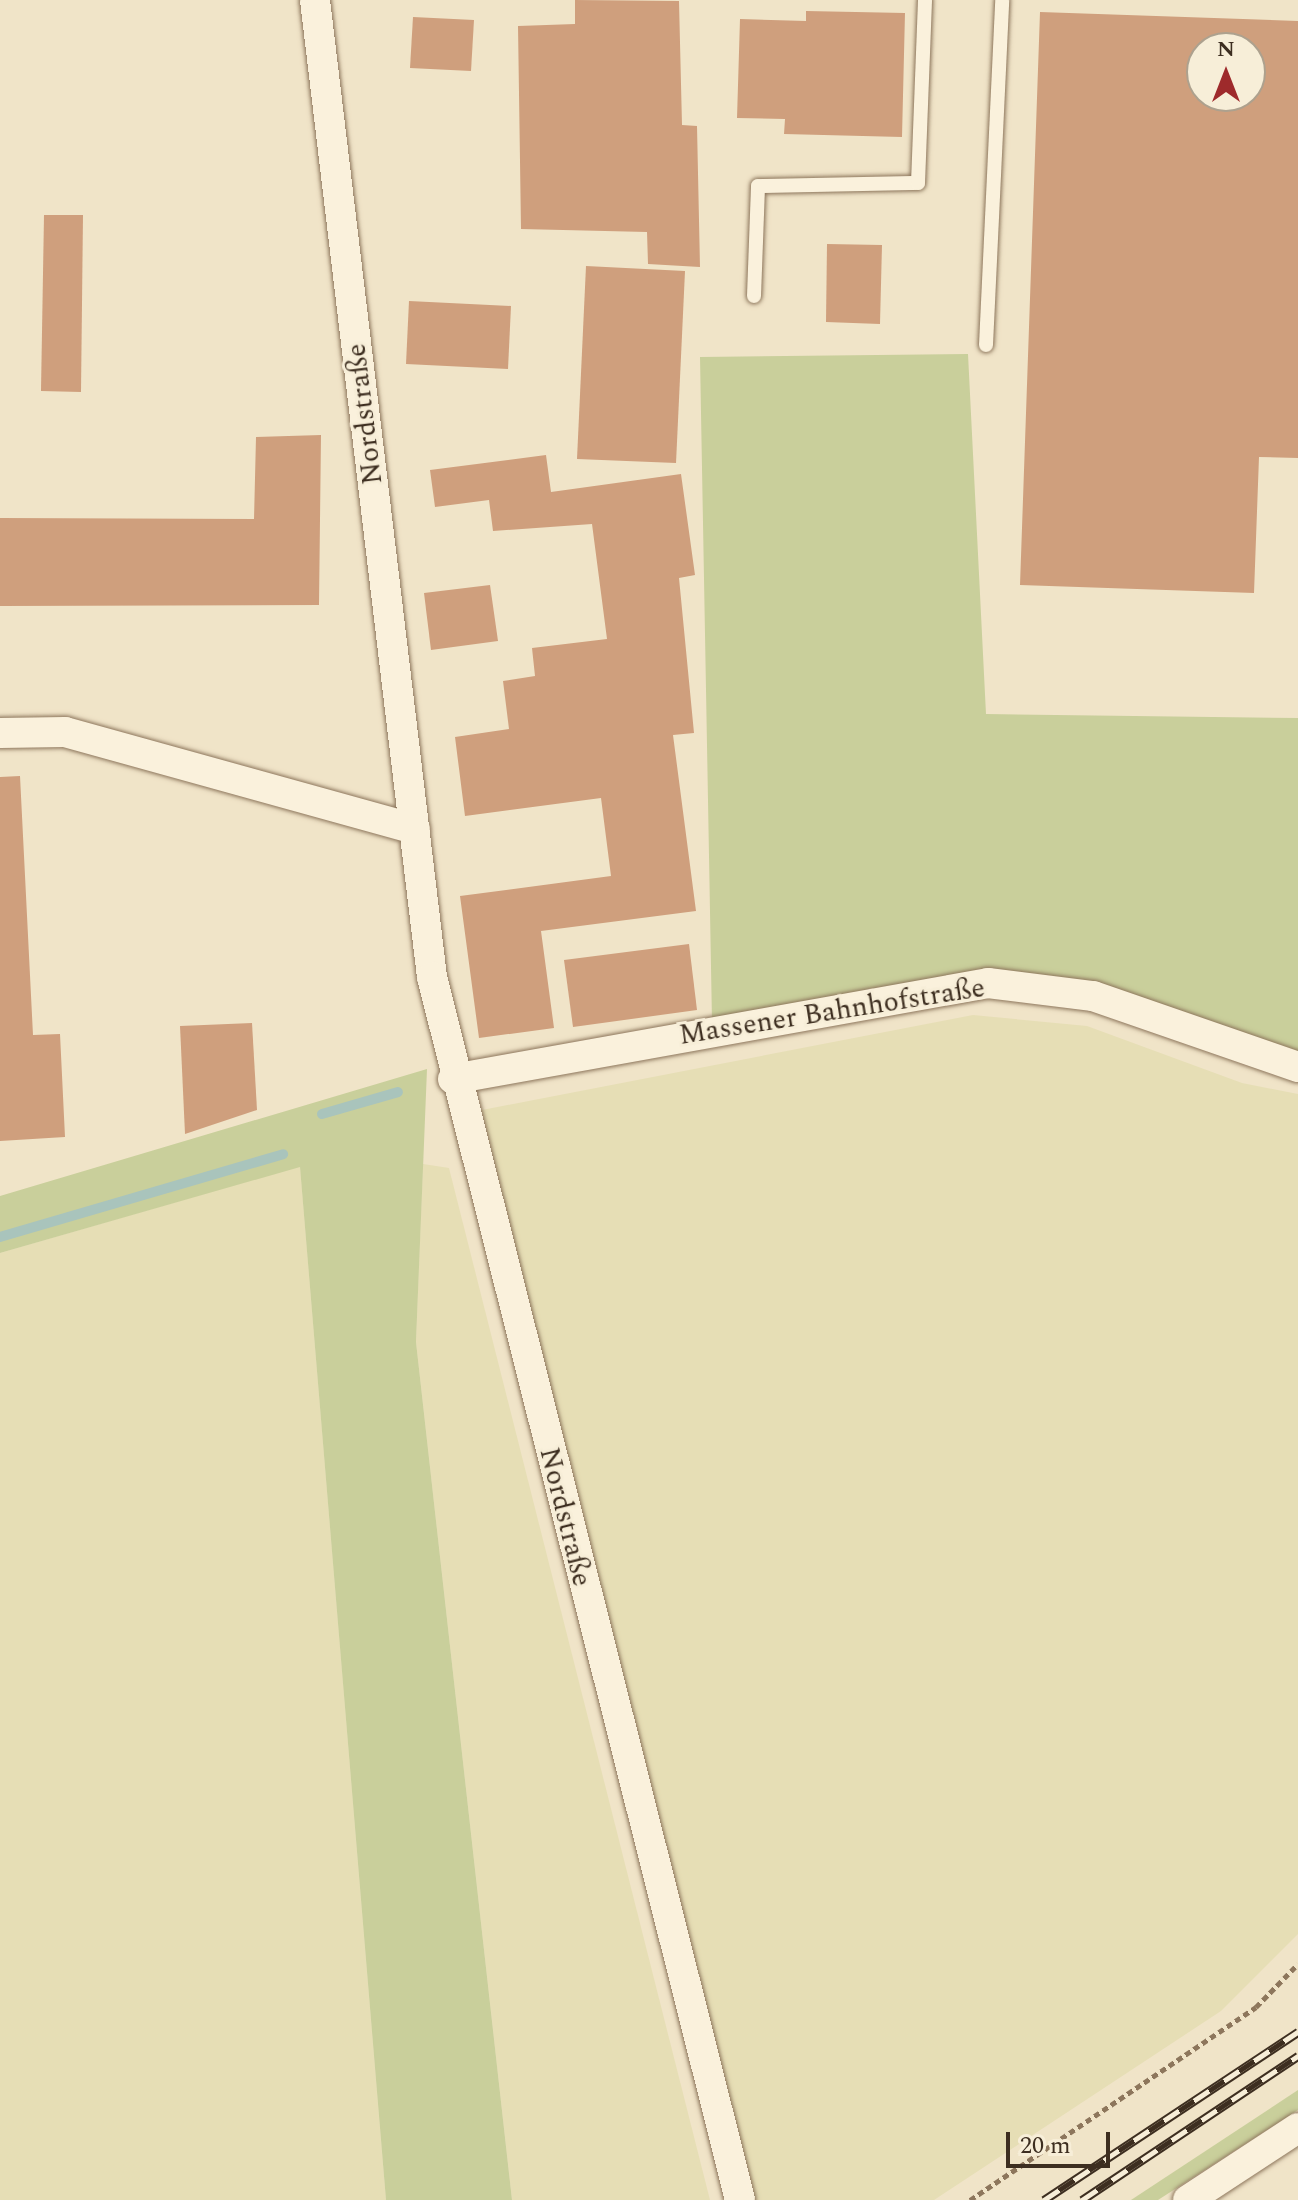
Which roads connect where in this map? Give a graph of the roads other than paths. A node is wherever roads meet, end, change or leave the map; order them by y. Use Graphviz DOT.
graph roads {
  1 [pos="315,0"];
  2 [pos="925,0"];
  3 [pos="1002,0"];
  4 [pos="754,296"];
  5 [pos="986,345"];
  6 [pos="0,733"];
  7 [pos="415,829"];
  8 [pos="1298,1067"];
  9 [pos="453,1079"];
  10 [pos="1298,2128"];
  11 [pos="740,2200"];
  12 [pos="1188,2200"];
  1 -- 7 [label="street, Nordstraße"];
  2 -- 4 [label="lane"];
  3 -- 5 [label="lane"];
  6 -- 7 [label="street"];
  7 -- 9 [label="street, Nordstraße"];
  8 -- 9 [label="street, Massener Bahnhofstraße"];
  9 -- 11 [label="street, Nordstraße"];
  10 -- 12 [label="street"];
}
